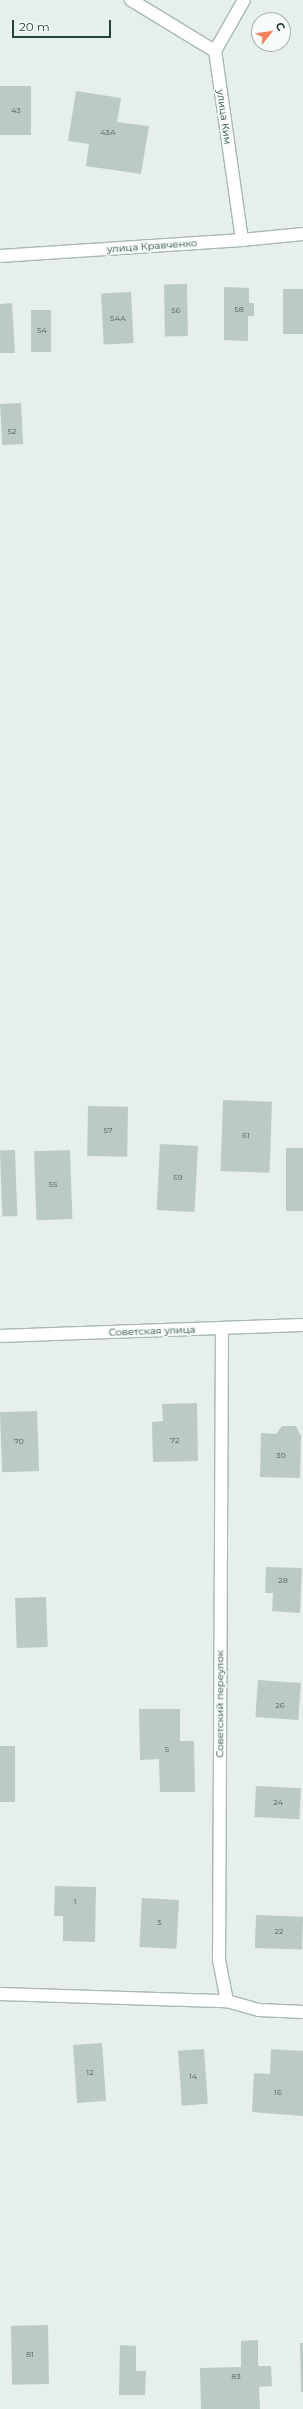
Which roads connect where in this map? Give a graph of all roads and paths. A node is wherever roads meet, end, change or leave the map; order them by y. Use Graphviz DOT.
graph roads {
  1 [pos="131,0"];
  2 [pos="244,0"];
  3 [pos="215,51"];
  4 [pos="303,234"];
  5 [pos="242,240"];
  6 [pos="0,256"];
  7 [pos="303,1325"];
  8 [pos="222,1328"];
  9 [pos="0,1336"];
  10 [pos="0,1994"];
  11 [pos="227,2001"];
  12 [pos="303,2012"];
  1 -- 3 [label="street"];
  2 -- 3 [label="street"];
  3 -- 5 [label="street, улица Ким"];
  4 -- 5 [label="street, улица Кравченко"];
  5 -- 6 [label="street, улица Кравченко"];
  7 -- 8 [label="street, Советская улица"];
  8 -- 9 [label="street, Советская улица"];
  8 -- 11 [label="street, Советский переулок"];
  10 -- 11 [label="street"];
  11 -- 12 [label="street"];
}
